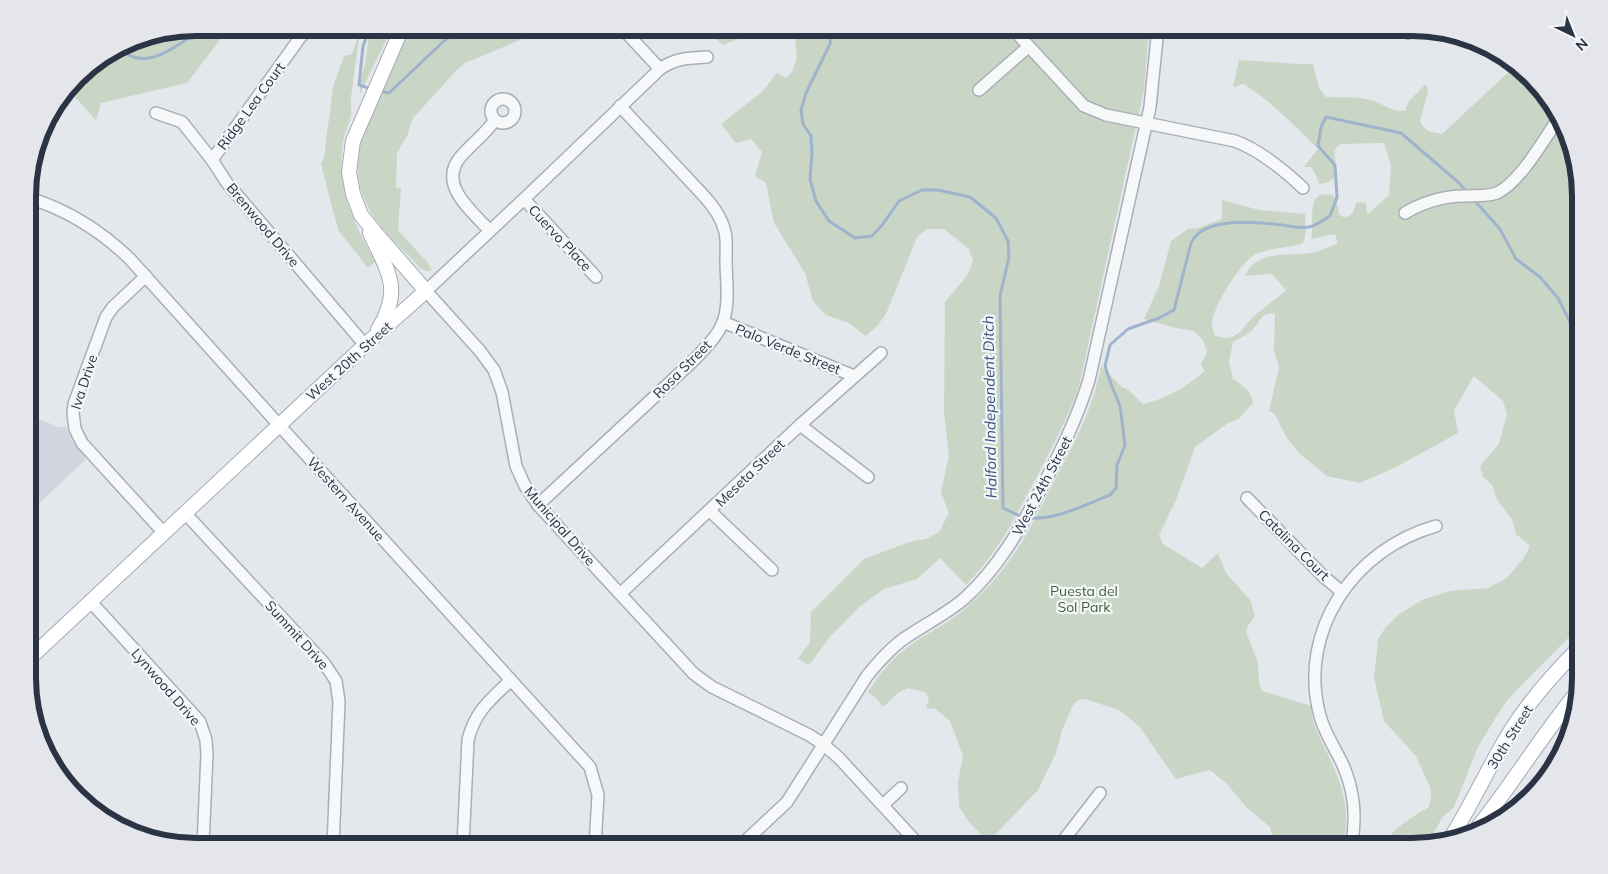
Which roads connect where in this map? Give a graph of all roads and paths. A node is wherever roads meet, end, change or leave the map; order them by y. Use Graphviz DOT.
graph roads {
  1 [pos="1019,36"];
  2 [pos="1157,36"];
  3 [pos="301,37"];
  4 [pos="398,37"];
  5 [pos="632,37"];
  6 [pos="1028,47"];
  7 [pos="707,57"];
  8 [pos="664,66"];
  9 [pos="979,90"];
  10 [pos="620,106"];
  11 [pos="156,113"];
  12 [pos="495,120"];
  13 [pos="1147,123"];
  14 [pos="1554,125"];
  15 [pos="212,160"];
  16 [pos="1303,188"];
  17 [pos="524,199"];
  18 [pos="37,201"];
  19 [pos="1405,213"];
  20 [pos="362,214"];
  21 [pos="490,231"];
  22 [pos="146,276"];
  23 [pos="596,277"];
  24 [pos="426,291"];
  25 [pos="723,322"];
  26 [pos="369,342"];
  27 [pos="881,353"];
  28 [pos="854,376"];
  29 [pos="279,425"];
  30 [pos="800,425"];
  31 [pos="868,477"];
  32 [pos="1247,498"];
  33 [pos="538,505"];
  34 [pos="710,511"];
  35 [pos="185,513"];
  36 [pos="1436,526"];
  37 [pos="164,532"];
  38 [pos="772,570"];
  39 [pos="1342,592"];
  40 [pos="620,594"];
  41 [pos="90,602"];
  42 [pos="36,652"];
  43 [pos="1572,655"];
  44 [pos="511,680"];
  45 [pos="1570,701"];
  46 [pos="823,744"];
  47 [pos="901,788"];
  48 [pos="1100,793"];
  49 [pos="883,805"];
  50 [pos="1483,820"];
  51 [pos="1455,831"];
  52 [pos="912,837"];
  53 [pos="1066,837"];
  54 [pos="1352,837"];
  55 [pos="203,838"];
  56 [pos="333,838"];
  57 [pos="463,838"];
  58 [pos="595,838"];
  59 [pos="749,838"];
  1 -- 6 [label="street"];
  2 -- 13 [label="street, West 24th Street"];
  3 -- 15 [label="street, Ridge Lea Court"];
  4 -- 20 [label="main road, Municipal Drive"];
  5 -- 8 [label="street"];
  6 -- 9 [label="street"];
  6 -- 13 [label="street"];
  7 -- 8 [label="street"];
  8 -- 10 [label="street, West 20th Street"];
  10 -- 17 [label="street, West 20th Street"];
  10 -- 25 [label="street, Rosa Street"];
  11 -- 15 [label="street, Brenwood Drive"];
  12 -- 21 [label="street"];
  13 -- 16 [label="street"];
  13 -- 46 [label="street, West 24th Street"];
  14 -- 19 [label="street"];
  15 -- 26 [label="street, Brenwood Drive"];
  17 -- 21 [label="street, West 20th Street"];
  17 -- 23 [label="street, Cuervo Place"];
  18 -- 22 [label="street, Western Avenue"];
  20 -- 24 [label="main road, Municipal Drive"];
  20 -- 26 [label="main road"];
  21 -- 24 [label="street, West 20th Street"];
  22 -- 29 [label="street, Western Avenue"];
  22 -- 37 [label="street, Iva Drive"];
  24 -- 26 [label="main road, West 20th Street"];
  24 -- 33 [label="street, Municipal Drive"];
  25 -- 28 [label="street, Palo Verde Street"];
  25 -- 33 [label="street, Rosa Street"];
  26 -- 29 [label="main road, West 20th Street"];
  27 -- 28 [label="street, Meseta Street"];
  28 -- 30 [label="street, Meseta Street"];
  29 -- 35 [label="main road, West 20th Street"];
  29 -- 44 [label="street, Western Avenue"];
  30 -- 31 [label="street"];
  30 -- 34 [label="street, Meseta Street"];
  32 -- 39 [label="street, Catalina Court"];
  33 -- 40 [label="street, Municipal Drive"];
  34 -- 38 [label="street"];
  34 -- 40 [label="street, Meseta Street"];
  35 -- 37 [label="main road, West 20th Street"];
  35 -- 56 [label="street, Summit Drive"];
  36 -- 39 [label="street"];
  37 -- 41 [label="main road, West 20th Street"];
  39 -- 54 [label="street"];
  40 -- 46 [label="street, Municipal Drive"];
  41 -- 42 [label="main road, West 20th Street"];
  41 -- 55 [label="street, Lynwood Drive"];
  43 -- 51 [label="main road, 30th Street"];
  44 -- 57 [label="street"];
  44 -- 58 [label="street, Western Avenue"];
  45 -- 50 [label="main road"];
  46 -- 49 [label="street, Municipal Drive"];
  46 -- 59 [label="street, West 24th Street"];
  47 -- 49 [label="street"];
  48 -- 53 [label="street"];
  49 -- 52 [label="street, Municipal Drive"];
}
